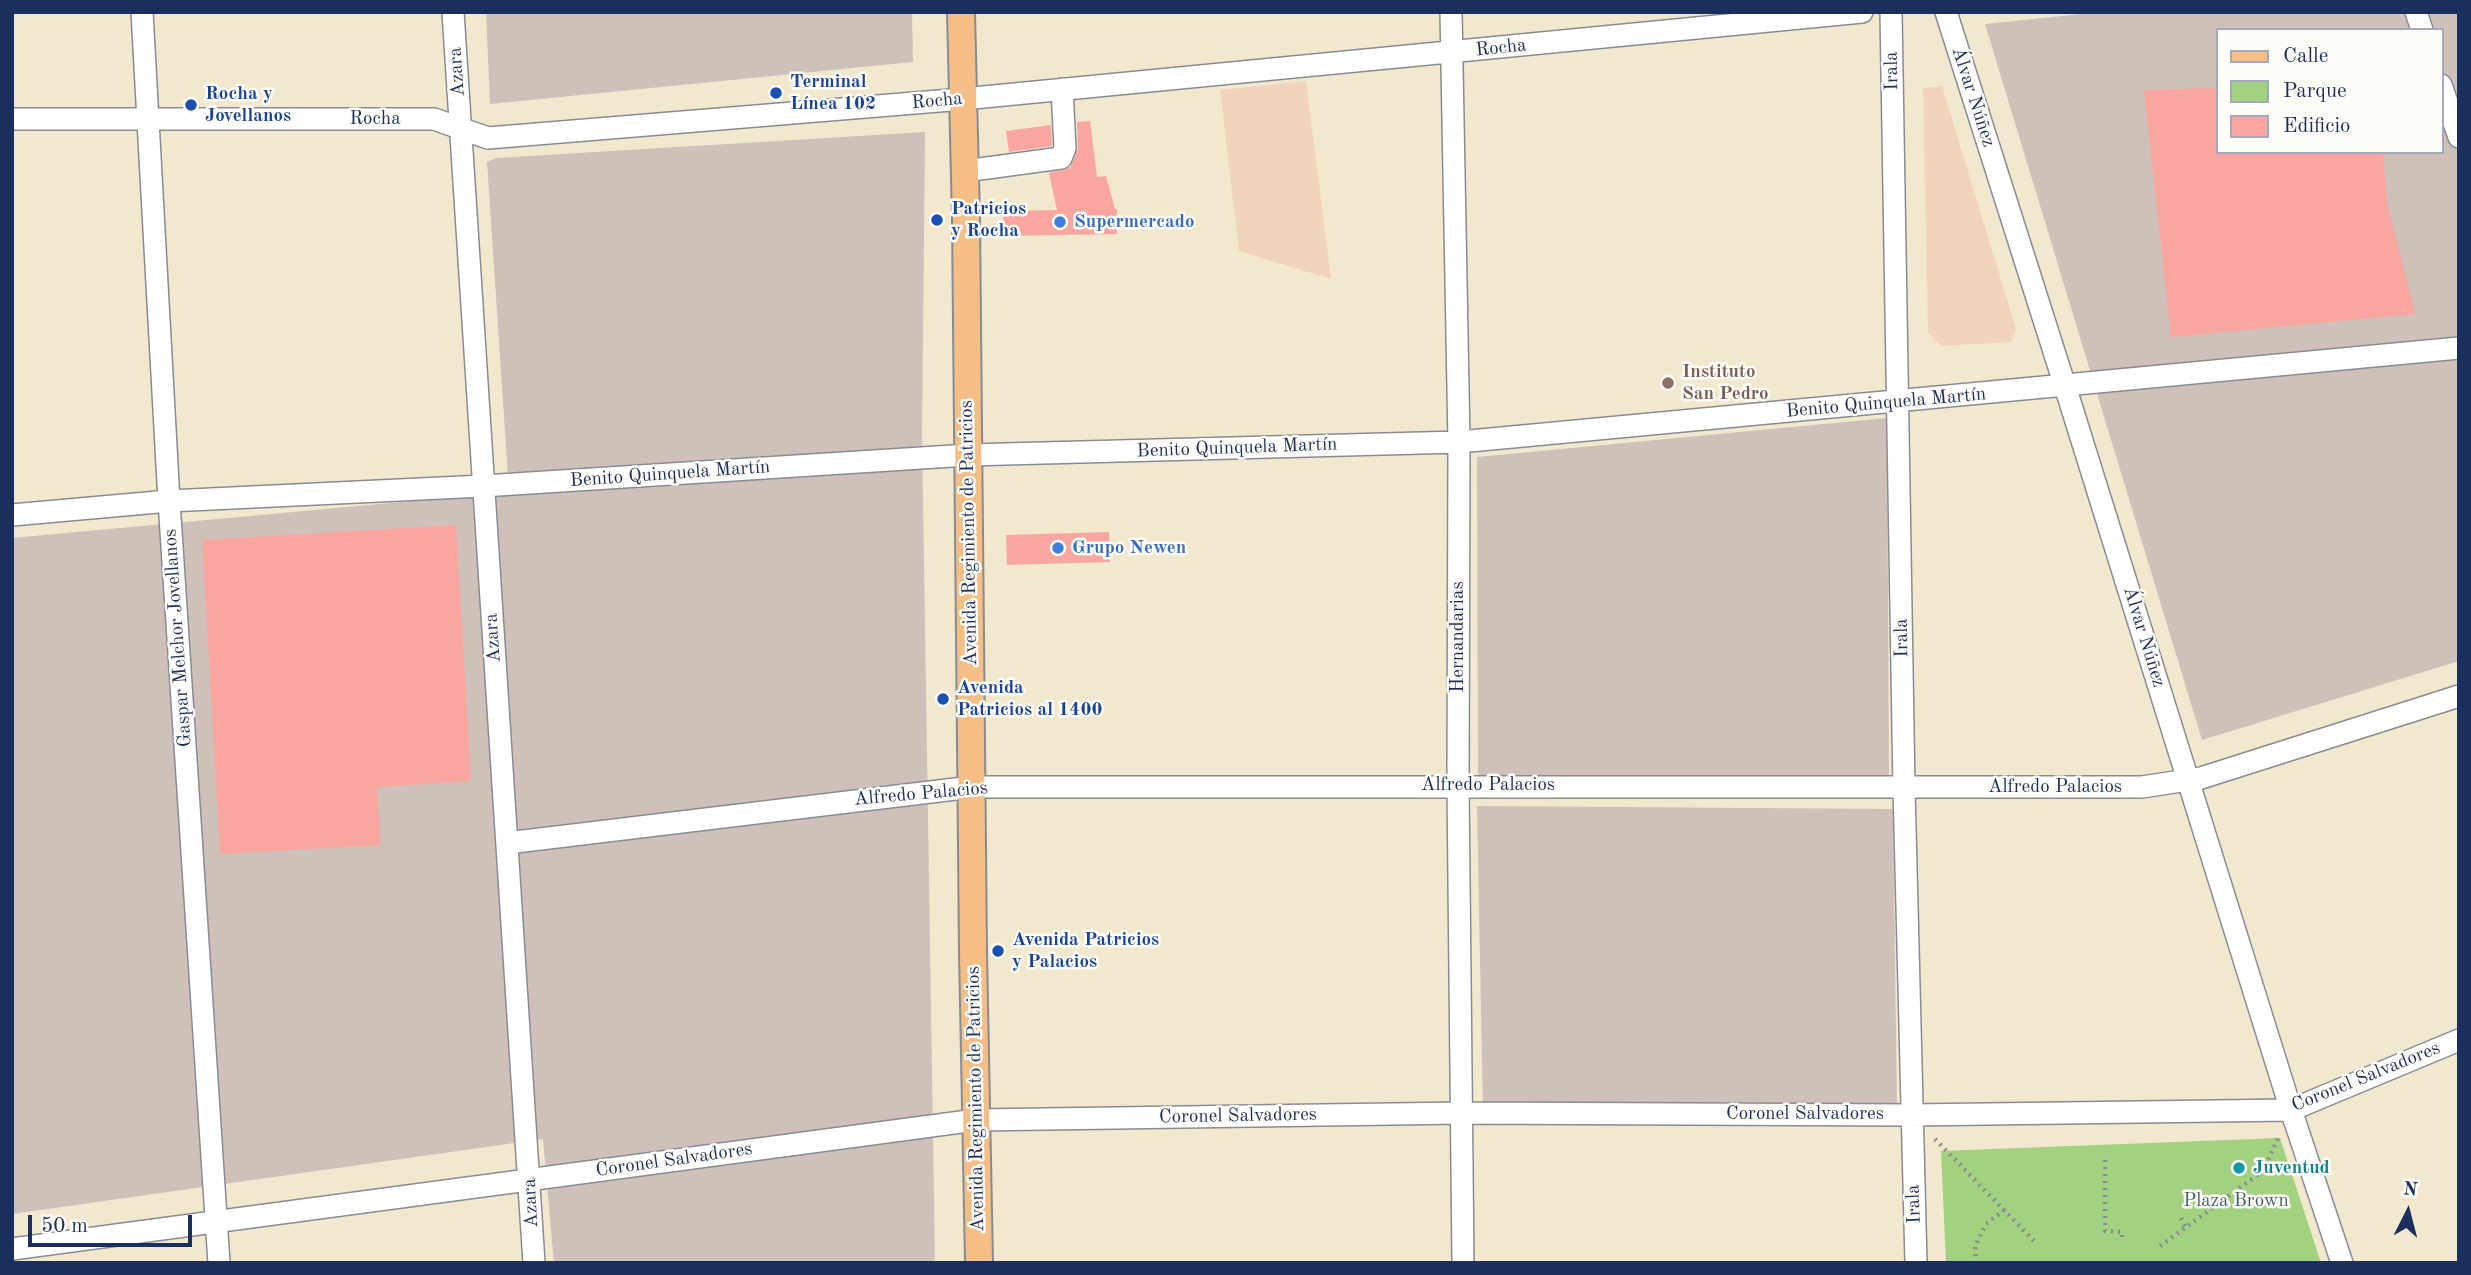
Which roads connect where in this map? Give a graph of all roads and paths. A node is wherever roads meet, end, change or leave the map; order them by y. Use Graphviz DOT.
graph roads {
  1 [pos="142,12"];
  2 [pos="453,12"];
  3 [pos="961,12"];
  4 [pos="1451,12"];
  5 [pos="1862,12"];
  6 [pos="1891,12"];
  7 [pos="1945,12"];
  8 [pos="1452,53"];
  9 [pos="1062,89"];
  10 [pos="2443,91"];
  11 [pos="963,99"];
  12 [pos="12,120"];
  13 [pos="148,121"];
  14 [pos="461,130"];
  15 [pos="2459,137"];
  16 [pos="965,171"];
  17 [pos="2459,348"];
  18 [pos="2066,386"];
  19 [pos="1899,401"];
  20 [pos="1459,442"];
  21 [pos="968,455"];
  22 [pos="483,486"];
  23 [pos="169,501"];
  24 [pos="12,515"];
  25 [pos="2459,696"];
  26 [pos="2188,781"];
  27 [pos="1458,785"];
  28 [pos="972,787"];
  29 [pos="1904,788"];
  30 [pos="507,844"];
  31 [pos="2459,1040"];
  32 [pos="2291,1110"];
  33 [pos="1461,1113"];
  34 [pos="1911,1115"];
  35 [pos="976,1120"];
  36 [pos="2105,1160"];
  37 [pos="529,1180"];
  38 [pos="2004,1210"];
  39 [pos="2181,1219"];
  40 [pos="216,1221"];
  41 [pos="2186,1227"];
  42 [pos="2122,1240"];
  43 [pos="2034,1241"];
  44 [pos="2160,1246"];
  45 [pos="12,1249"];
  46 [pos="219,1263"];
  47 [pos="534,1263"];
  48 [pos="979,1263"];
  49 [pos="1462,1263"];
  50 [pos="1916,1263"];
  51 [pos="1976,1263"];
  52 [pos="2342,1263"];
  1 -- 13 [label="street, Gaspar Melchor Jovellanos"];
  2 -- 14 [label="street, Azara"];
  3 -- 11 [label="main road, Avenida Regimiento de Patricios"];
  4 -- 8 [label="street, Hernandarias"];
  5 -- 8 [label="street, Rocha"];
  6 -- 19 [label="street, Irala"];
  7 -- 18 [label="street, Álvar Núñez"];
  8 -- 9 [label="street, Rocha"];
  8 -- 20 [label="street, Hernandarias"];
  9 -- 11 [label="street, Rocha"];
  9 -- 16 [label="street"];
  10 -- 15 [label="street"];
  11 -- 14 [label="street, Rocha"];
  11 -- 16 [label="main road, Avenida Regimiento de Patricios"];
  12 -- 13 [label="street, Rocha"];
  13 -- 14 [label="street, Rocha"];
  13 -- 23 [label="street, Gaspar Melchor Jovellanos"];
  14 -- 22 [label="street, Azara"];
  16 -- 21 [label="main road, Avenida Regimiento de Patricios"];
  17 -- 18 [label="street, Benito Quinquela Martín"];
  18 -- 19 [label="street, Benito Quinquela Martín"];
  18 -- 26 [label="street, Álvar Núñez"];
  19 -- 20 [label="street, Benito Quinquela Martín"];
  19 -- 29 [label="street, Irala"];
  20 -- 21 [label="street, Benito Quinquela Martín"];
  20 -- 27 [label="street, Hernandarias"];
  21 -- 22 [label="street, Benito Quinquela Martín"];
  21 -- 28 [label="main road, Avenida Regimiento de Patricios"];
  22 -- 23 [label="street, Benito Quinquela Martín"];
  22 -- 30 [label="street, Azara"];
  23 -- 24 [label="street, Benito Quinquela Martín"];
  23 -- 40 [label="street, Gaspar Melchor Jovellanos"];
  25 -- 26 [label="street, Alfredo Palacios"];
  26 -- 29 [label="street, Alfredo Palacios"];
  26 -- 32 [label="street, Álvar Núñez"];
  27 -- 28 [label="street, Alfredo Palacios"];
  27 -- 29 [label="street, Alfredo Palacios"];
  27 -- 33 [label="street, Hernandarias"];
  28 -- 30 [label="street, Alfredo Palacios"];
  28 -- 35 [label="main road, Avenida Regimiento de Patricios"];
  29 -- 34 [label="street, Irala"];
  30 -- 37 [label="street, Azara"];
  31 -- 32 [label="street, Coronel Salvadores"];
  32 -- 34 [label="street, Coronel Salvadores"];
  32 -- 41 [label="path"];
  32 -- 52 [label="street, Álvar Núñez"];
  33 -- 34 [label="street, Coronel Salvadores"];
  33 -- 35 [label="street, Coronel Salvadores"];
  33 -- 49 [label="street, Hernandarias"];
  34 -- 38 [label="path"];
  34 -- 50 [label="street, Irala"];
  35 -- 37 [label="street, Coronel Salvadores"];
  35 -- 48 [label="main road, Avenida Regimiento de Patricios"];
  36 -- 42 [label="path"];
  37 -- 40 [label="street, Coronel Salvadores"];
  37 -- 47 [label="street, Azara"];
  38 -- 43 [label="path"];
  38 -- 51 [label="path"];
  39 -- 41 [label="path"];
  40 -- 45 [label="street, Coronel Salvadores"];
  40 -- 46 [label="street, Gaspar Melchor Jovellanos"];
  41 -- 44 [label="path"];
}
